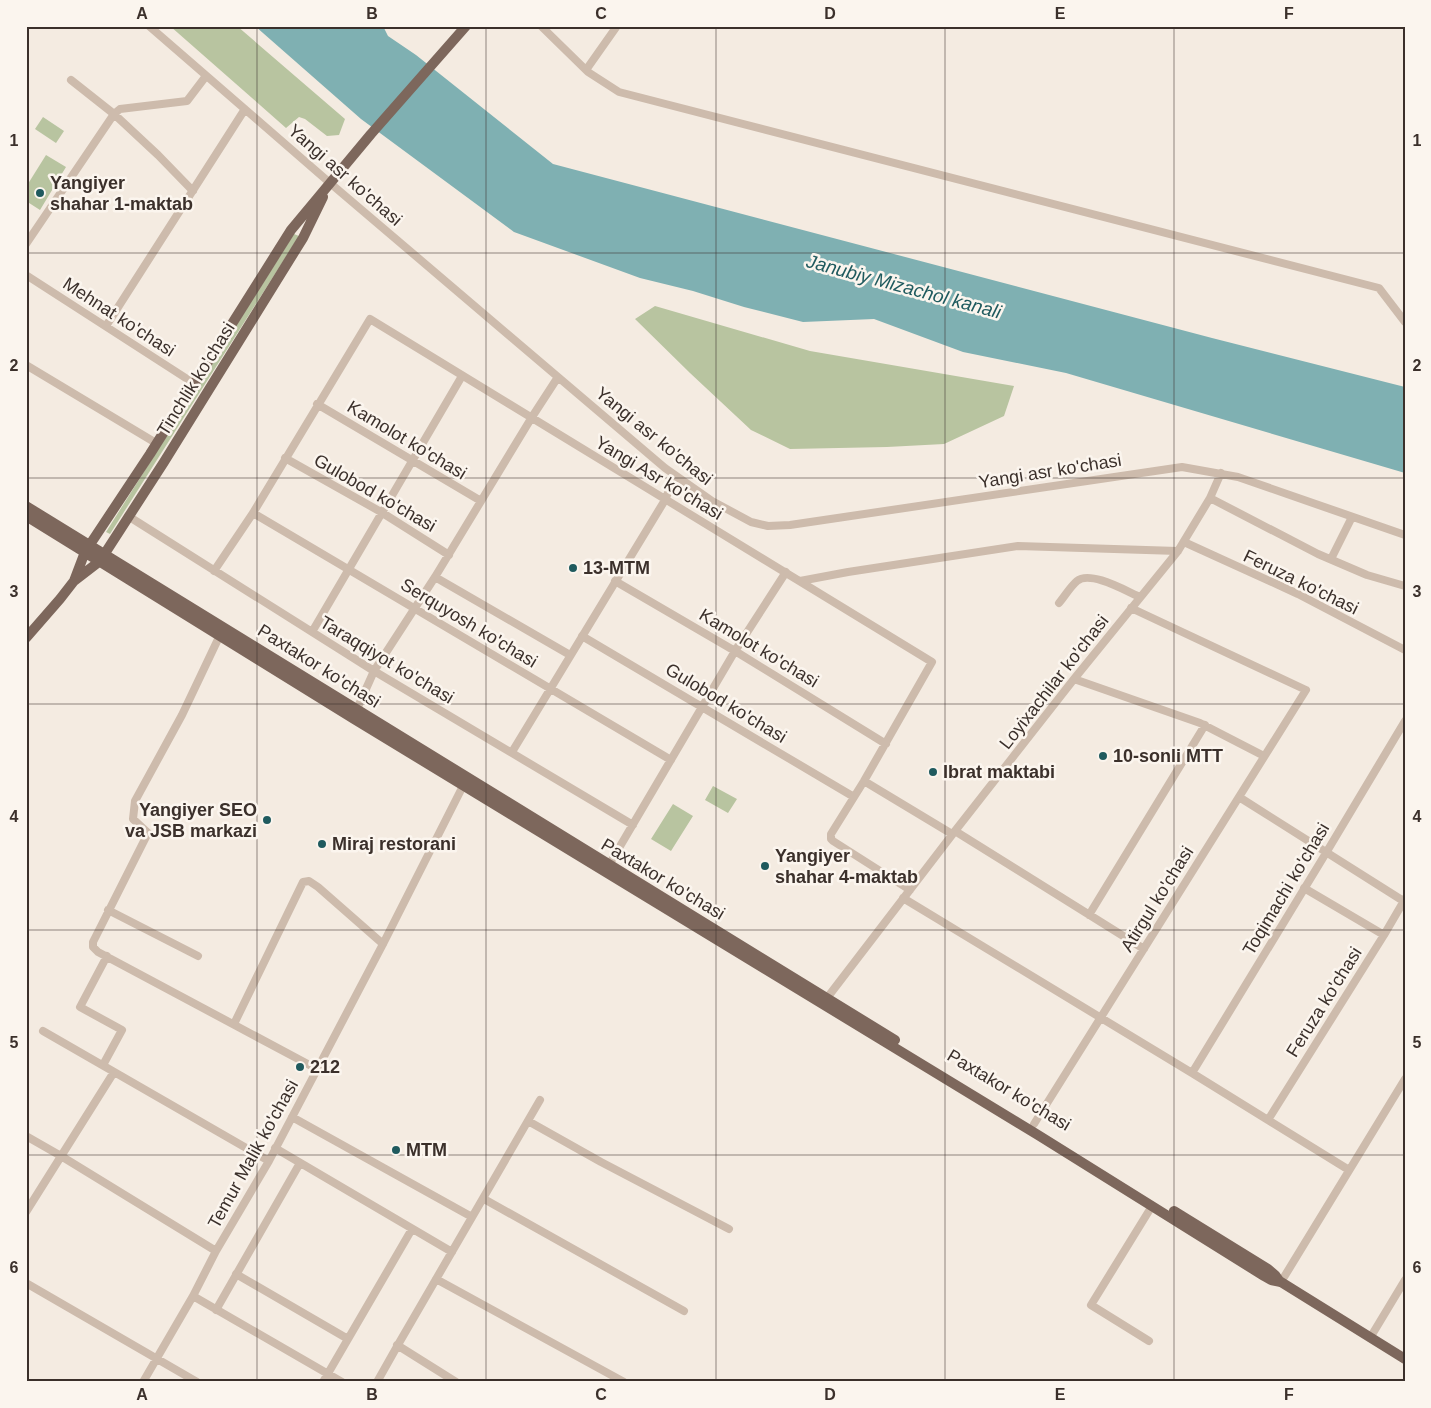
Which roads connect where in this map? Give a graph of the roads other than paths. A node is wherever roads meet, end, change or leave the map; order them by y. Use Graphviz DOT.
graph roads {
  1 [pos="150,26"];
  2 [pos="466,26"];
  3 [pos="541,26"];
  4 [pos="617,26"];
  5 [pos="586,70"];
  6 [pos="206,76"];
  7 [pos="71,80"];
  8 [pos="245,109"];
  9 [pos="114,114"];
  10 [pos="330,183"];
  11 [pos="193,191"];
  12 [pos="26,244"];
  13 [pos="26,275"];
  14 [pos="1405,322"];
  15 [pos="106,326"];
  16 [pos="26,365"];
  17 [pos="462,376"];
  18 [pos="558,377"];
  19 [pos="195,384"];
  20 [pos="317,404"];
  21 [pos="532,417"];
  22 [pos="156,443"];
  23 [pos="285,458"];
  24 [pos="412,460"];
  25 [pos="1221,473"];
  26 [pos="675,476"];
  27 [pos="1210,498"];
  28 [pos="665,500"];
  29 [pos="481,501"];
  30 [pos="26,506"];
  31 [pos="381,512"];
  32 [pos="253,513"];
  33 [pos="26,516"];
  34 [pos="128,516"];
  35 [pos="1352,517"];
  36 [pos="1405,535"];
  37 [pos="1184,542"];
  38 [pos="87,548"];
  39 [pos="1178,550"];
  40 [pos="448,554"];
  41 [pos="102,557"];
  42 [pos="1331,560"];
  43 [pos="349,569"];
  44 [pos="214,571"];
  45 [pos="786,572"];
  46 [pos="435,577"];
  47 [pos="615,580"];
  48 [pos="74,581"];
  49 [pos="800,581"];
  50 [pos="1405,586"];
  51 [pos="1140,597"];
  52 [pos="1059,603"];
  53 [pos="415,608"];
  54 [pos="1131,608"];
  55 [pos="312,632"];
  56 [pos="220,635"];
  57 [pos="582,636"];
  58 [pos="26,638"];
  59 [pos="735,650"];
  60 [pos="1405,650"];
  61 [pos="570,655"];
  62 [pos="374,671"];
  63 [pos="1074,679"];
  64 [pos="551,689"];
  65 [pos="702,706"];
  66 [pos="357,709"];
  67 [pos="1405,721"];
  68 [pos="1205,725"];
  69 [pos="886,744"];
  70 [pos="512,752"];
  71 [pos="1264,756"];
  72 [pos="671,760"];
  73 [pos="864,780"];
  74 [pos="465,781"];
  75 [pos="854,797"];
  76 [pos="1238,797"];
  77 [pos="633,825"];
  78 [pos="953,833"];
  79 [pos="1326,853"];
  80 [pos="610,865"];
  81 [pos="1304,888"];
  82 [pos="910,890"];
  83 [pos="903,898"];
  84 [pos="1404,901"];
  85 [pos="108,910"];
  86 [pos="1088,915"];
  87 [pos="1384,935"];
  88 [pos="382,944"];
  89 [pos="1144,949"];
  90 [pos="107,956"];
  91 [pos="198,956"];
  92 [pos="827,998"];
  93 [pos="1100,1018"];
  94 [pos="234,1024"];
  95 [pos="43,1031"];
  96 [pos="103,1065"];
  97 [pos="317,1069"];
  98 [pos="114,1072"];
  99 [pos="1192,1073"];
  100 [pos="1405,1079"];
  101 [pos="540,1100"];
  102 [pos="292,1117"];
  103 [pos="1268,1120"];
  104 [pos="528,1121"];
  105 [pos="1034,1124"];
  106 [pos="26,1136"];
  107 [pos="275,1148"];
  108 [pos="61,1156"];
  109 [pos="268,1161"];
  110 [pos="300,1163"];
  111 [pos="1348,1170"];
  112 [pos="484,1199"];
  113 [pos="1152,1206"];
  114 [pos="26,1212"];
  115 [pos="472,1217"];
  116 [pos="412,1228"];
  117 [pos="728,1229"];
  118 [pos="216,1251"];
  119 [pos="452,1252"];
  120 [pos="236,1274"];
  121 [pos="436,1279"];
  122 [pos="1405,1280"];
  123 [pos="1281,1282"];
  124 [pos="26,1283"];
  125 [pos="193,1296"];
  126 [pos="216,1310"];
  127 [pos="684,1311"];
  128 [pos="1370,1338"];
  129 [pos="348,1339"];
  130 [pos="1149,1341"];
  131 [pos="398,1345"];
  132 [pos="157,1358"];
  133 [pos="1405,1359"];
  134 [pos="328,1373"];
  135 [pos="143,1382"];
  136 [pos="197,1382"];
  137 [pos="322,1382"];
  138 [pos="342,1382"];
  139 [pos="377,1382"];
  140 [pos="456,1382"];
  141 [pos="624,1382"];
  1 -- 6 [label="street, Yangi asr ko'chasi"];
  2 -- 10 [label="main road, Tinchlik ko'chasi"];
  3 -- 5 [label="street"];
  4 -- 5 [label="street"];
  5 -- 14 [label="street"];
  6 -- 8 [label="street, Yangi asr ko'chasi"];
  6 -- 9 [label="street"];
  7 -- 9 [label="street"];
  8 -- 10 [label="street, Yangi asr ko'chasi"];
  8 -- 11 [label="street"];
  9 -- 11 [label="street"];
  9 -- 12 [label="street"];
  10 -- 18 [label="street, Yangi asr ko'chasi"];
  10 -- 19 [label="main road, Tinchlik ko'chasi"];
  10 -- 34 [label="main road, Tinchlik ko'chasi"];
  11 -- 15 [label="street"];
  13 -- 15 [label="street, Mehnat ko'chasi"];
  15 -- 19 [label="street, Mehnat ko'chasi"];
  16 -- 22 [label="street"];
  17 -- 20 [label="street, Yangi Asr ko'chasi"];
  17 -- 21 [label="street, Yangi Asr ko'chasi"];
  17 -- 24 [label="street"];
  18 -- 21 [label="street"];
  18 -- 26 [label="street, Yangi asr ko'chasi"];
  19 -- 22 [label="main road, Tinchlik ko'chasi"];
  20 -- 23 [label="street"];
  20 -- 24 [label="street, Kamolot ko'chasi"];
  21 -- 28 [label="street, Yangi Asr ko'chasi"];
  21 -- 29 [label="street"];
  22 -- 38 [label="main road, Tinchlik ko'chasi"];
  23 -- 31 [label="street, Gulobod ko'chasi"];
  23 -- 32 [label="street"];
  24 -- 29 [label="street, Kamolot ko'chasi"];
  24 -- 31 [label="street"];
  25 -- 26 [label="street, Yangi asr ko'chasi"];
  25 -- 27 [label="street, Loyixachilar ko'chasi"];
  25 -- 35 [label="street, Yangi asr ko'chasi"];
  26 -- 28 [label="street"];
  27 -- 37 [label="street, Loyixachilar ko'chasi"];
  27 -- 42 [label="street"];
  28 -- 45 [label="street, Yangi Asr ko'chasi"];
  28 -- 47 [label="street"];
  29 -- 40 [label="street"];
  30 -- 38 [label="main road, Paxtakor ko'chasi"];
  31 -- 40 [label="street, Gulobod ko'chasi"];
  31 -- 43 [label="street"];
  32 -- 43 [label="street, Serquyosh ko'chasi"];
  32 -- 44 [label="street"];
  33 -- 38 [label="main road, Paxtakor ko'chasi"];
  34 -- 41 [label="main road, Tinchlik ko'chasi"];
  34 -- 44 [label="street, Taraqqiyot ko'chasi"];
  35 -- 36 [label="street, Yangi asr ko'chasi"];
  35 -- 42 [label="street"];
  37 -- 39 [label="street, Loyixachilar ko'chasi"];
  37 -- 60 [label="street, Feruza ko'chasi"];
  38 -- 41 [label="main road, Paxtakor ko'chasi"];
  38 -- 48 [label="main road, Tinchlik ko'chasi"];
  39 -- 49 [label="street"];
  39 -- 51 [label="street, Loyixachilar ko'chasi"];
  40 -- 46 [label="street"];
  41 -- 48 [label="main road, Tinchlik ko'chasi"];
  41 -- 56 [label="main road, Paxtakor ko'chasi"];
  41 -- 66 [label="main road, Paxtakor ko'chasi"];
  42 -- 50 [label="street"];
  43 -- 53 [label="street, Serquyosh ko'chasi"];
  43 -- 55 [label="street"];
  44 -- 55 [label="street, Taraqqiyot ko'chasi"];
  45 -- 49 [label="street, Yangi Asr ko'chasi"];
  45 -- 59 [label="street"];
  46 -- 53 [label="street"];
  46 -- 61 [label="street"];
  47 -- 57 [label="street"];
  47 -- 59 [label="street, Kamolot ko'chasi"];
  48 -- 58 [label="main road, Tinchlik ko'chasi"];
  49 -- 69 [label="street, Yangi Asr ko'chasi"];
  51 -- 52 [label="street"];
  51 -- 54 [label="street, Loyixachilar ko'chasi"];
  53 -- 62 [label="street"];
  53 -- 64 [label="street, Serquyosh ko'chasi"];
  54 -- 63 [label="street, Loyixachilar ko'chasi"];
  54 -- 71 [label="street, Atirgul ko'chasi"];
  55 -- 62 [label="street, Taraqqiyot ko'chasi"];
  56 -- 74 [label="main road, Paxtakor ko'chasi"];
  56 -- 85 [label="street"];
  57 -- 61 [label="street"];
  57 -- 65 [label="street, Gulobod ko'chasi"];
  59 -- 65 [label="street"];
  59 -- 69 [label="street, Kamolot ko'chasi"];
  61 -- 64 [label="street"];
  62 -- 66 [label="street"];
  62 -- 70 [label="street, Taraqqiyot ko'chasi"];
  63 -- 68 [label="street"];
  63 -- 78 [label="street, Loyixachilar ko'chasi"];
  64 -- 70 [label="street"];
  64 -- 72 [label="street, Serquyosh ko'chasi"];
  65 -- 72 [label="street"];
  65 -- 75 [label="street, Gulobod ko'chasi"];
  66 -- 74 [label="main road, Paxtakor ko'chasi"];
  67 -- 79 [label="street, Toqimachi ko'chasi"];
  68 -- 71 [label="street"];
  68 -- 86 [label="street"];
  69 -- 73 [label="street"];
  70 -- 77 [label="street, Taraqqiyot ko'chasi"];
  71 -- 76 [label="street, Atirgul ko'chasi"];
  72 -- 77 [label="street"];
  73 -- 75 [label="street"];
  73 -- 78 [label="street"];
  74 -- 80 [label="main road, Paxtakor ko'chasi"];
  74 -- 88 [label="street, Temur Malik ko'chasi"];
  74 -- 113 [label="main road, Paxtakor ko'chasi"];
  75 -- 82 [label="street"];
  76 -- 79 [label="street"];
  76 -- 89 [label="street, Atirgul ko'chasi"];
  77 -- 80 [label="street"];
  78 -- 82 [label="street, Loyixachilar ko'chasi"];
  78 -- 86 [label="street"];
  79 -- 81 [label="street, Toqimachi ko'chasi"];
  79 -- 84 [label="street"];
  80 -- 92 [label="main road, Paxtakor ko'chasi"];
  81 -- 87 [label="street"];
  81 -- 99 [label="street, Toqimachi ko'chasi"];
  82 -- 83 [label="street, Loyixachilar ko'chasi"];
  83 -- 92 [label="street, Loyixachilar ko'chasi"];
  83 -- 93 [label="street"];
  84 -- 87 [label="street, Feruza ko'chasi"];
  85 -- 90 [label="street"];
  85 -- 91 [label="street"];
  86 -- 89 [label="street"];
  87 -- 103 [label="street, Feruza ko'chasi"];
  88 -- 94 [label="street"];
  88 -- 97 [label="street, Temur Malik ko'chasi"];
  89 -- 93 [label="street, Atirgul ko'chasi"];
  90 -- 94 [label="street"];
  90 -- 96 [label="street"];
  92 -- 105 [label="main road, Paxtakor ko'chasi"];
  93 -- 99 [label="street"];
  93 -- 105 [label="street, Atirgul ko'chasi"];
  94 -- 97 [label="street"];
  95 -- 96 [label="street"];
  96 -- 98 [label="street"];
  97 -- 102 [label="street, Temur Malik ko'chasi"];
  98 -- 108 [label="street"];
  98 -- 109 [label="street"];
  99 -- 103 [label="street"];
  100 -- 111 [label="street"];
  101 -- 104 [label="street"];
  102 -- 107 [label="street, Temur Malik ko'chasi"];
  102 -- 115 [label="street"];
  103 -- 111 [label="street"];
  104 -- 112 [label="street"];
  104 -- 117 [label="street"];
  105 -- 123 [label="main road, Paxtakor ko'chasi"];
  106 -- 108 [label="street"];
  107 -- 109 [label="street, Temur Malik ko'chasi"];
  107 -- 110 [label="street"];
  108 -- 114 [label="street"];
  108 -- 118 [label="street"];
  109 -- 118 [label="street, Temur Malik ko'chasi"];
  110 -- 116 [label="street"];
  110 -- 120 [label="street"];
  111 -- 123 [label="street"];
  112 -- 115 [label="street"];
  112 -- 127 [label="street"];
  113 -- 123 [label="main road, Paxtakor ko'chasi"];
  113 -- 130 [label="street"];
  115 -- 119 [label="street"];
  116 -- 119 [label="street"];
  116 -- 129 [label="street"];
  118 -- 125 [label="street, Temur Malik ko'chasi"];
  119 -- 121 [label="street"];
  120 -- 126 [label="street"];
  120 -- 129 [label="street"];
  121 -- 131 [label="street"];
  121 -- 141 [label="street"];
  122 -- 128 [label="street"];
  123 -- 128 [label="main road, Paxtakor ko'chasi"];
  124 -- 132 [label="street"];
  125 -- 126 [label="street"];
  125 -- 132 [label="street, Temur Malik ko'chasi"];
  126 -- 134 [label="street"];
  128 -- 133 [label="main road, Paxtakor ko'chasi"];
  129 -- 134 [label="street"];
  131 -- 139 [label="street"];
  131 -- 140 [label="street"];
  132 -- 135 [label="street, Temur Malik ko'chasi"];
  132 -- 136 [label="street"];
  134 -- 137 [label="street"];
  134 -- 138 [label="street"];
}
